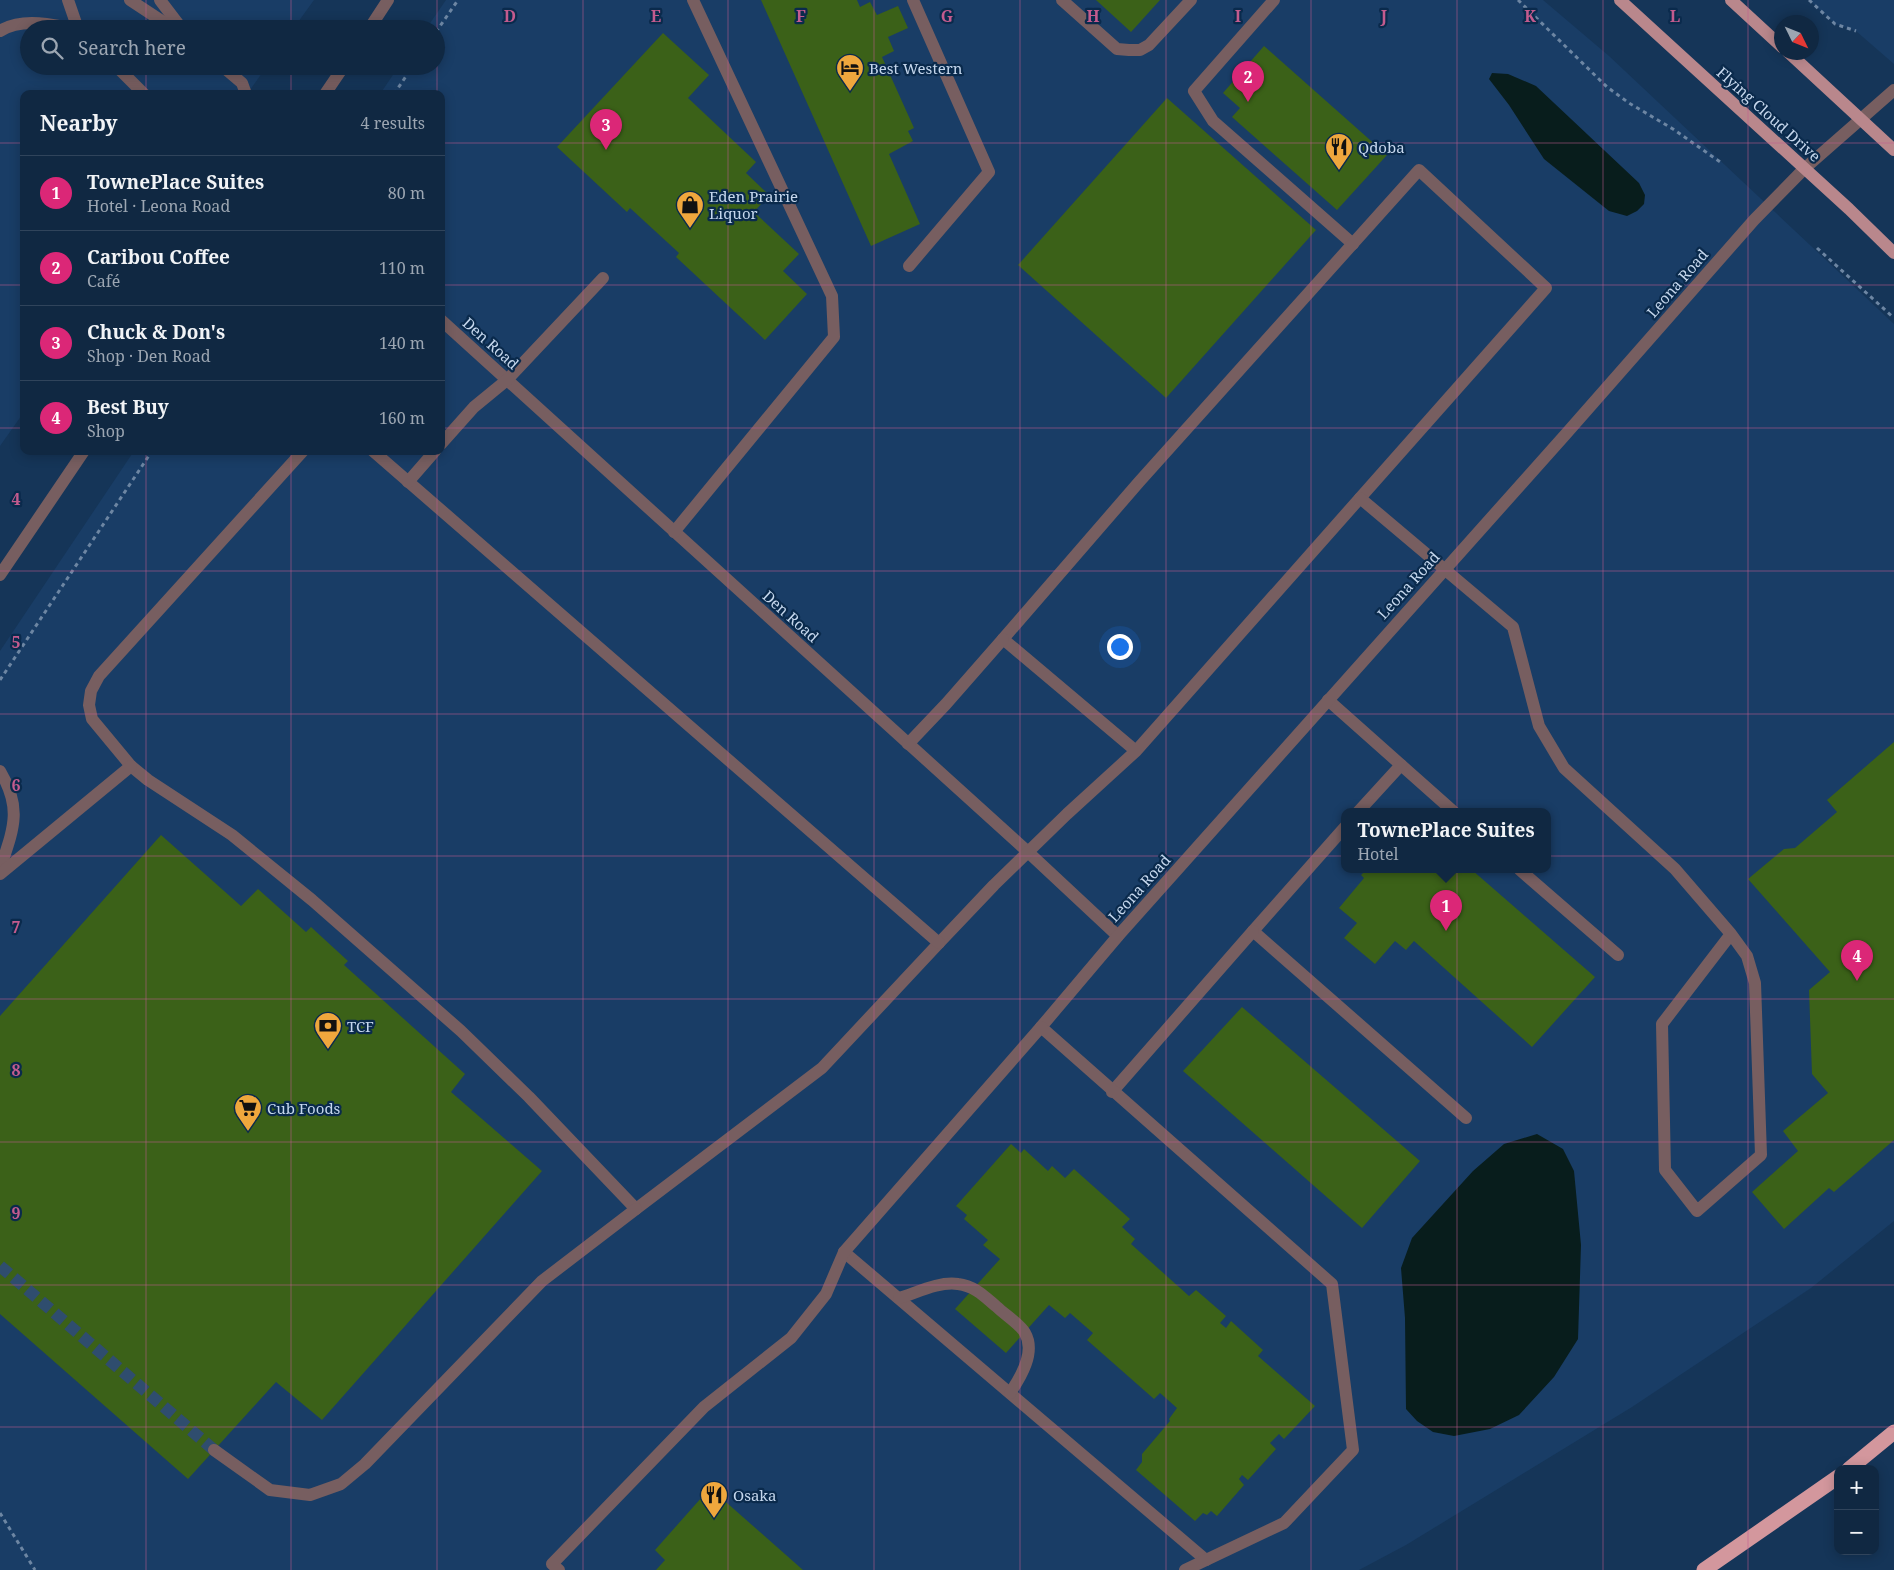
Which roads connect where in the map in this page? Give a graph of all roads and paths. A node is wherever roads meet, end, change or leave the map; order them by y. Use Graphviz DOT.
graph roads {
  1 [pos="68,0"];
  2 [pos="130,0"];
  3 [pos="160,0"];
  4 [pos="388,0"];
  5 [pos="458,0"];
  6 [pos="693,0"];
  7 [pos="913,0"];
  8 [pos="1062,0"];
  9 [pos="1191,0"];
  10 [pos="1274,0"];
  11 [pos="1518,0"];
  12 [pos="1620,0"];
  13 [pos="1731,0"];
  14 [pos="1809,0"];
  15 [pos="74,20"];
  16 [pos="160,20"];
  17 [pos="175,20"];
  18 [pos="375,20"];
  19 [pos="444,20"];
  20 [pos="20,23"];
  21 [pos="0,30"];
  22 [pos="1856,31"];
  23 [pos="1774,39"];
  24 [pos="1796,60"];
  25 [pos="125,75"];
  26 [pos="233,75"];
  27 [pos="338,75"];
  28 [pos="407,75"];
  29 [pos="140,90"];
  30 [pos="245,90"];
  31 [pos="329,90"];
  32 [pos="397,90"];
  33 [pos="1894,90"];
  34 [pos="1859,120"];
  35 [pos="1894,150"];
  36 [pos="1722,164"];
  37 [pos="1804,169"];
  38 [pos="1353,244"];
  39 [pos="1817,248"];
  40 [pos="1894,253"];
  41 [pos="909,266"];
  42 [pos="603,278"];
  43 [pos="1894,318"];
  44 [pos="445,324"];
  45 [pos="507,380"];
  46 [pos="445,440"];
  47 [pos="81,455"];
  48 [pos="149,455"];
  49 [pos="298,455"];
  50 [pos="378,455"];
  51 [pos="432,455"];
  52 [pos="408,482"];
  53 [pos="1360,498"];
  54 [pos="674,532"];
  55 [pos="1444,569"];
  56 [pos="0,575"];
  57 [pos="1002,638"];
  58 [pos="0,680"];
  59 [pos="1328,700"];
  60 [pos="908,744"];
  61 [pos="1136,751"];
  62 [pos="1401,765"];
  63 [pos="131,766"];
  64 [pos="0,771"];
  65 [pos="1362,808"];
  66 [pos="1449,808"];
  67 [pos="1341,832"];
  68 [pos="1028,852"];
  69 [pos="0,869"];
  70 [pos="1523,873"];
  71 [pos="0,874"];
  72 [pos="1253,931"];
  73 [pos="1732,934"];
  74 [pos="1118,936"];
  75 [pos="938,943"];
  76 [pos="1618,955"];
  77 [pos="1041,1027"];
  78 [pos="1112,1092"];
  79 [pos="1466,1118"];
  80 [pos="636,1209"];
  81 [pos="844,1252"];
  82 [pos="899,1298"];
  83 [pos="1010,1393"];
  84 [pos="1894,1432"];
  85 [pos="214,1450"];
  86 [pos="1854,1465"];
  87 [pos="1834,1480"];
  88 [pos="0,1513"];
  89 [pos="1206,1560"];
  90 [pos="35,1570"];
  91 [pos="559,1570"];
  92 [pos="1185,1570"];
  93 [pos="1704,1570"];
  1 -- 15 [label="street"];
  2 -- 16 [label="street"];
  3 -- 17 [label="street"];
  4 -- 18 [label="street"];
  5 -- 19 [label="path"];
  6 -- 54 [label="street"];
  7 -- 41 [label="street"];
  8 -- 9 [label="street"];
  10 -- 38 [label="street"];
  11 -- 36 [label="path"];
  12 -- 37 [label="main road, Flying Cloud Drive"];
  13 -- 23 [label="main road"];
  14 -- 22 [label="path"];
  20 -- 21 [label="street"];
  24 -- 34 [label="main road"];
  25 -- 29 [label="street"];
  26 -- 30 [label="street"];
  27 -- 31 [label="street"];
  28 -- 32 [label="path"];
  33 -- 34 [label="street, Leona Road"];
  34 -- 35 [label="main road"];
  34 -- 37 [label="street, Leona Road"];
  37 -- 40 [label="main road, Flying Cloud Drive"];
  37 -- 55 [label="street, Leona Road"];
  38 -- 53 [label="street"];
  38 -- 57 [label="street"];
  39 -- 43 [label="path"];
  42 -- 45 [label="street"];
  44 -- 45 [label="street, Den Road"];
  45 -- 46 [label="street"];
  45 -- 54 [label="street, Den Road"];
  47 -- 56 [label="street"];
  48 -- 58 [label="path"];
  49 -- 63 [label="street"];
  50 -- 52 [label="street"];
  51 -- 52 [label="street"];
  52 -- 75 [label="street"];
  53 -- 55 [label="street"];
  53 -- 61 [label="street"];
  54 -- 60 [label="street, Den Road"];
  55 -- 59 [label="street, Leona Road"];
  55 -- 73 [label="street"];
  57 -- 60 [label="street"];
  57 -- 61 [label="street"];
  59 -- 62 [label="street"];
  59 -- 74 [label="street, Leona Road"];
  60 -- 68 [label="street, Den Road"];
  61 -- 68 [label="street"];
  62 -- 65 [label="street"];
  62 -- 66 [label="street"];
  63 -- 71 [label="street"];
  63 -- 80 [label="street"];
  64 -- 69 [label="street"];
  67 -- 72 [label="street"];
  68 -- 74 [label="street, Den Road"];
  68 -- 75 [label="street"];
  70 -- 76 [label="street"];
  72 -- 78 [label="street"];
  72 -- 79 [label="street"];
  73 -- 73 [label="street"];
  74 -- 77 [label="street, Leona Road"];
  75 -- 80 [label="street"];
  77 -- 78 [label="street"];
  77 -- 81 [label="street, Leona Road"];
  78 -- 89 [label="street"];
  80 -- 85 [label="street"];
  81 -- 82 [label="street"];
  81 -- 91 [label="street, Leona Road"];
  82 -- 83 [label="street"];
  82 -- 83 [label="street"];
  83 -- 89 [label="street"];
  84 -- 86 [label="highway"];
  87 -- 93 [label="highway"];
  88 -- 90 [label="path"];
  89 -- 92 [label="street"];
}
